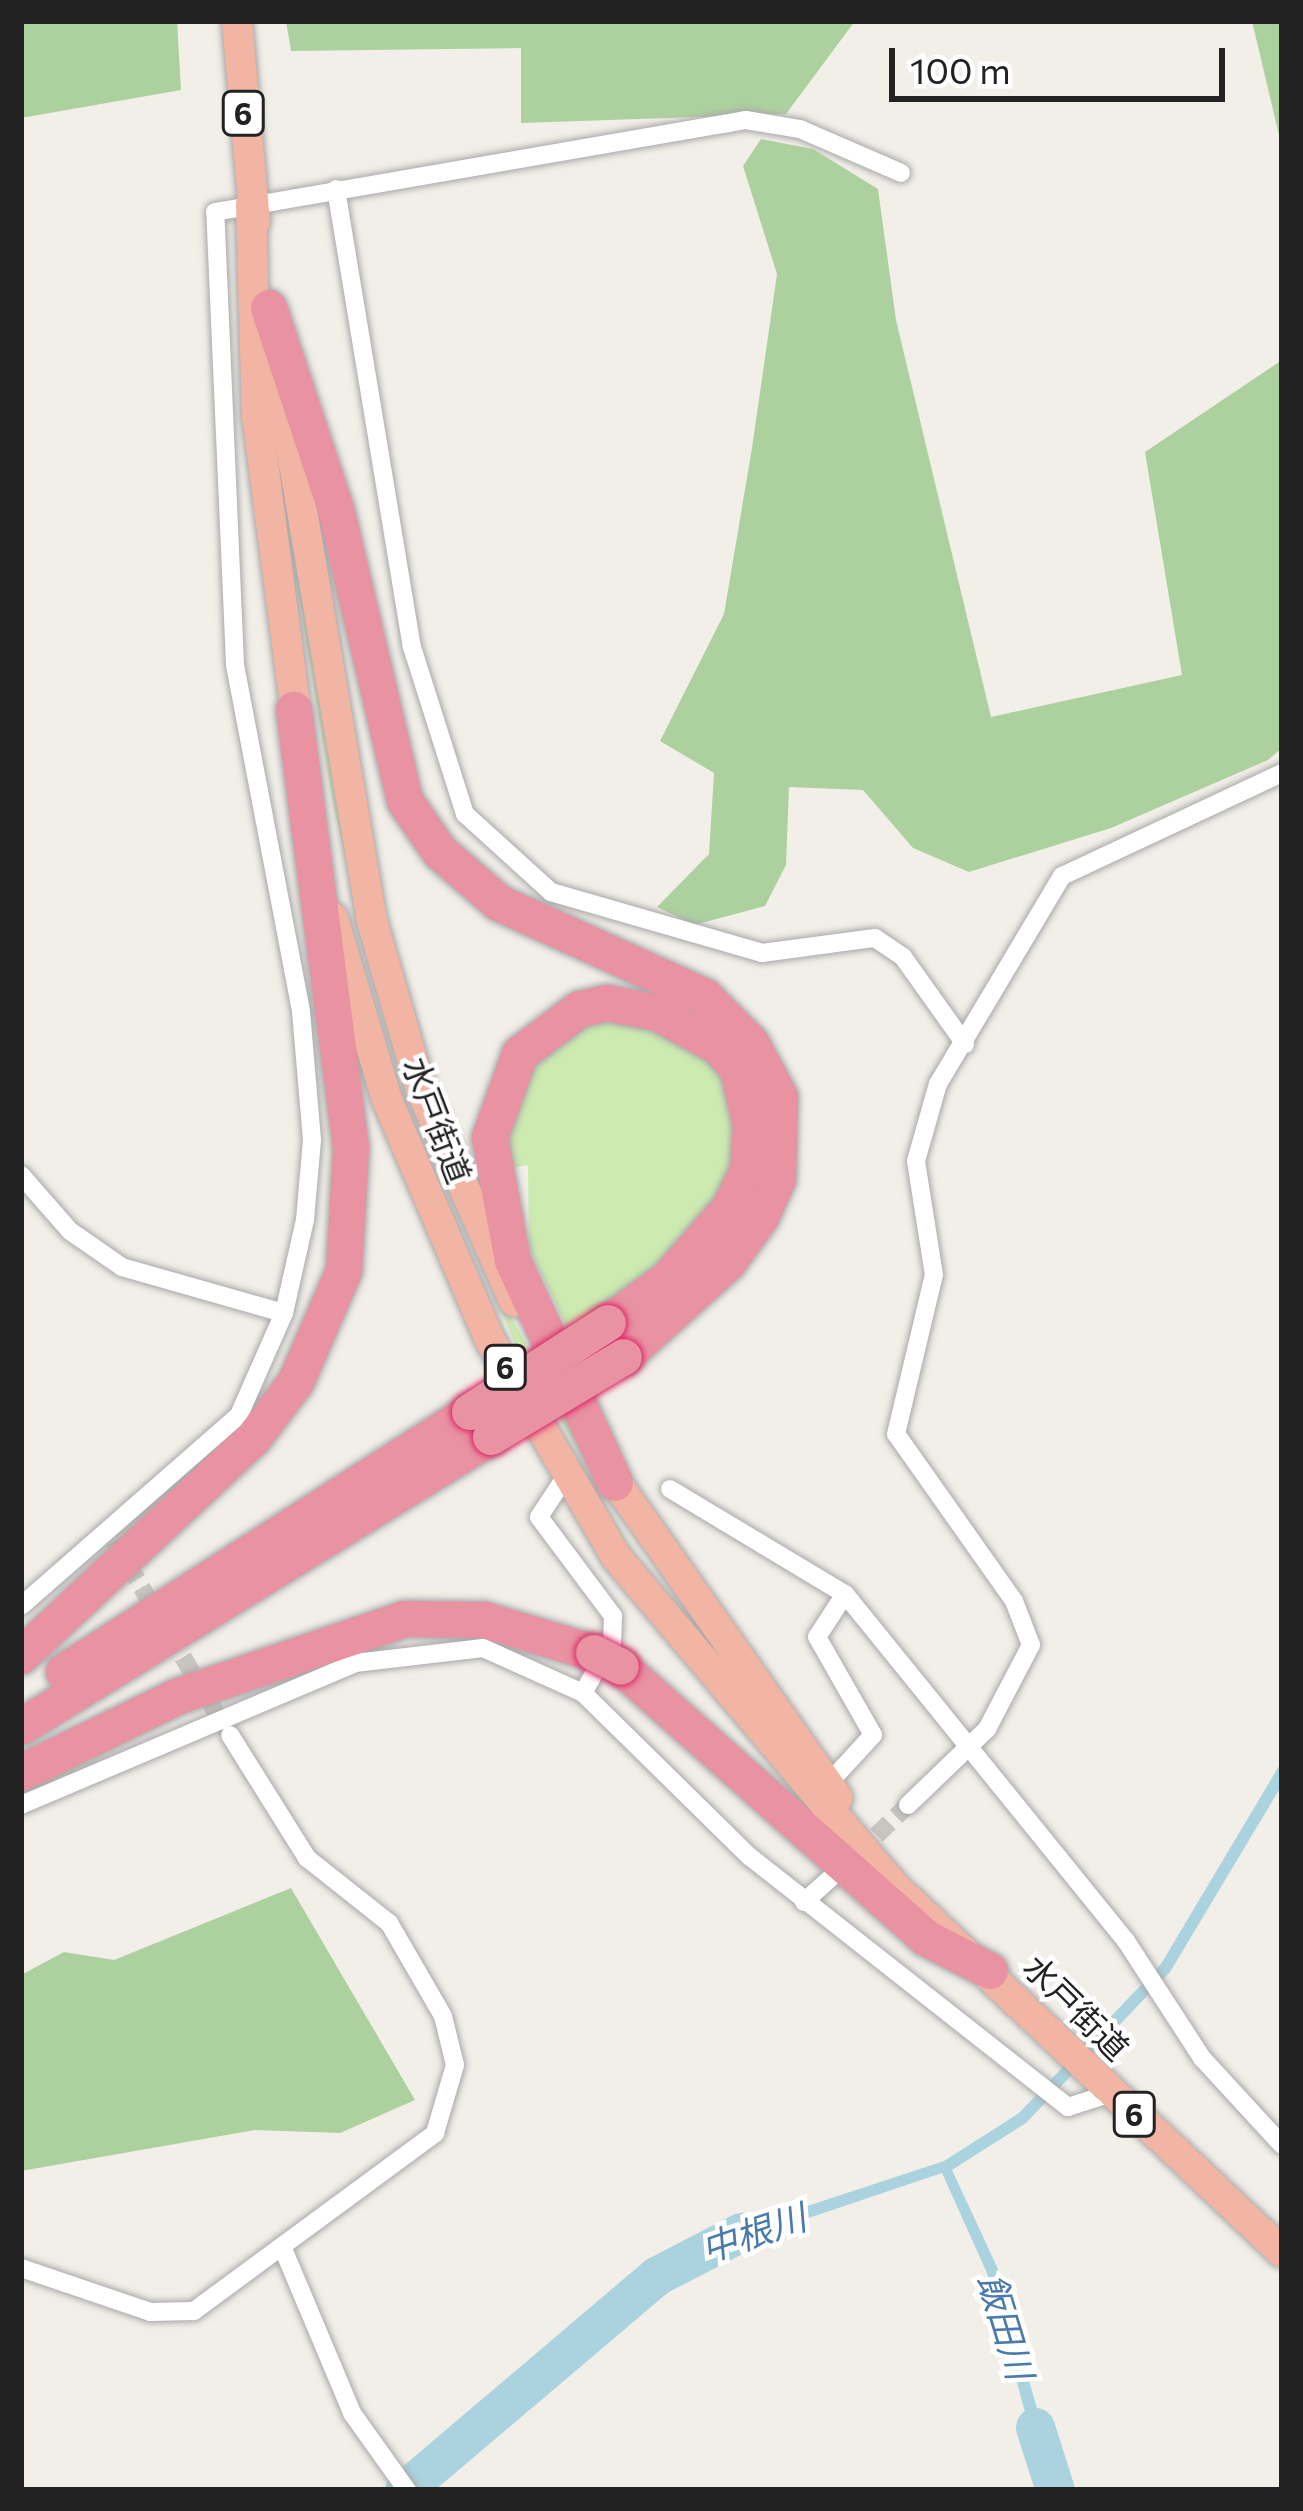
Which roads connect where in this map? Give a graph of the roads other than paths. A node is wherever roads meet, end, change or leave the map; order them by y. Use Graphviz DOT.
graph roads {
  1 [pos="237,21"];
  2 [pos="901,173"];
  3 [pos="336,189"];
  4 [pos="251,204"];
  5 [pos="269,308"];
  6 [pos="294,710"];
  7 [pos="1282,773"];
  8 [pos="964,1044"];
  9 [pos="21,1175"];
  10 [pos="284,1313"];
  11 [pos="616,1340"];
  12 [pos="481,1424"];
  13 [pos="566,1475"];
  14 [pos="615,1483"];
  15 [pos="670,1489"];
  16 [pos="845,1594"];
  17 [pos="21,1606"];
  18 [pos="21,1656"];
  19 [pos="583,1693"];
  20 [pos="21,1700"];
  21 [pos="21,1727"];
  22 [pos="230,1736"];
  23 [pos="967,1750"];
  24 [pos="21,1773"];
  25 [pos="827,1785"];
  26 [pos="21,1804"];
  27 [pos="908,1805"];
  28 [pos="832,1878"];
  29 [pos="804,1902"];
  30 [pos="927,1910"];
  31 [pos="990,1971"];
  32 [pos="1112,2093"];
  33 [pos="1274,2125"];
  34 [pos="1282,2145"];
  35 [pos="284,2251"];
  36 [pos="1282,2252"];
  37 [pos="21,2268"];
  38 [pos="402,2485"];
  1 -- 4 [label="highway, 水戸街道 / 6"];
  2 -- 3 [label="street"];
  3 -- 4 [label="street"];
  3 -- 8 [label="street"];
  4 -- 5 [label="highway, 水戸街道 / 6"];
  4 -- 6 [label="highway, 水戸街道 / 6"];
  4 -- 10 [label="street"];
  5 -- 11 [label="highway"];
  5 -- 14 [label="highway, 水戸街道 / 6"];
  6 -- 13 [label="highway, 水戸街道 / 6"];
  6 -- 18 [label="highway"];
  7 -- 8 [label="street"];
  8 -- 23 [label="street"];
  9 -- 10 [label="street"];
  10 -- 17 [label="street"];
  11 -- 12 [label="highway, bridge"];
  11 -- 14 [label="highway"];
  12 -- 20 [label="highway"];
  12 -- 21 [label="highway"];
  13 -- 19 [label="street"];
  13 -- 30 [label="highway, 水戸街道 / 6"];
  14 -- 25 [label="highway, 水戸街道 / 6"];
  15 -- 16 [label="street"];
  16 -- 23 [label="street"];
  16 -- 25 [label="street"];
  19 -- 26 [label="street"];
  19 -- 29 [label="street"];
  22 -- 35 [label="street"];
  23 -- 27 [label="street"];
  23 -- 33 [label="street"];
  24 -- 31 [label="highway"];
  25 -- 30 [label="highway, 水戸街道 / 6"];
  28 -- 29 [label="street"];
  29 -- 32 [label="street"];
  30 -- 31 [label="highway, 水戸街道 / 6"];
  31 -- 32 [label="highway, 水戸街道 / 6"];
  32 -- 36 [label="highway, 水戸街道 / 6"];
  33 -- 34 [label="street"];
  35 -- 37 [label="street"];
  35 -- 38 [label="street"];
}
